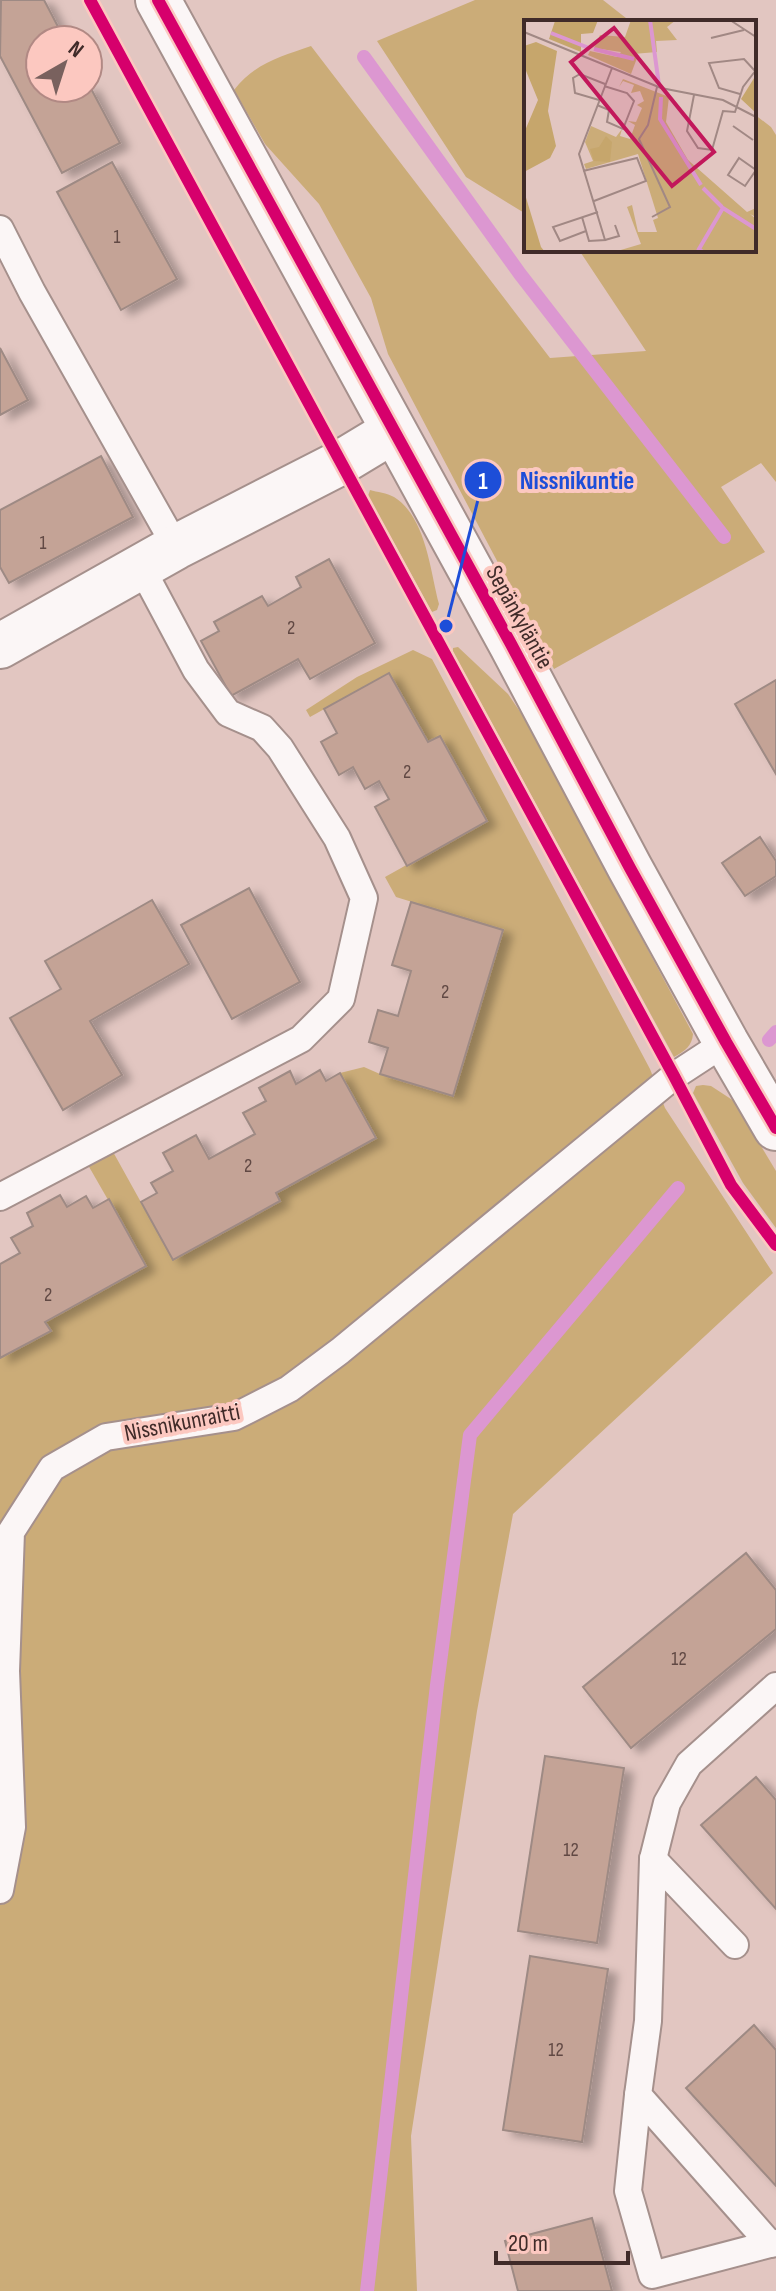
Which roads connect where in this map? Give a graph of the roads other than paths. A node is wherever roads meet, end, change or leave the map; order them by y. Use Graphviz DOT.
graph roads {
  1 [pos="158,0"];
  2 [pos="0,229"];
  3 [pos="393,431"];
  4 [pos="158,557"];
  5 [pos="0,646"];
  6 [pos="726,1042"];
  7 [pos="776,1128"];
  8 [pos="0,1197"];
  9 [pos="776,1686"];
  10 [pos="653,1859"];
  11 [pos="0,1890"];
  12 [pos="735,1945"];
  13 [pos="638,2095"];
  14 [pos="773,2244"];
  15 [pos="654,2283"];
  1 -- 3 [label="street, Sepänkyläntie"];
  2 -- 4 [label="lane"];
  3 -- 4 [label="street"];
  3 -- 6 [label="street, Sepänkyläntie"];
  4 -- 5 [label="street"];
  4 -- 8 [label="lane"];
  6 -- 7 [label="street, Sepänkyläntie"];
  6 -- 11 [label="lane, Nissnikunraitti"];
  9 -- 10 [label="lane"];
  10 -- 12 [label="lane"];
  10 -- 13 [label="lane"];
  13 -- 14 [label="lane"];
  13 -- 15 [label="lane"];
  14 -- 15 [label="lane"];
}
